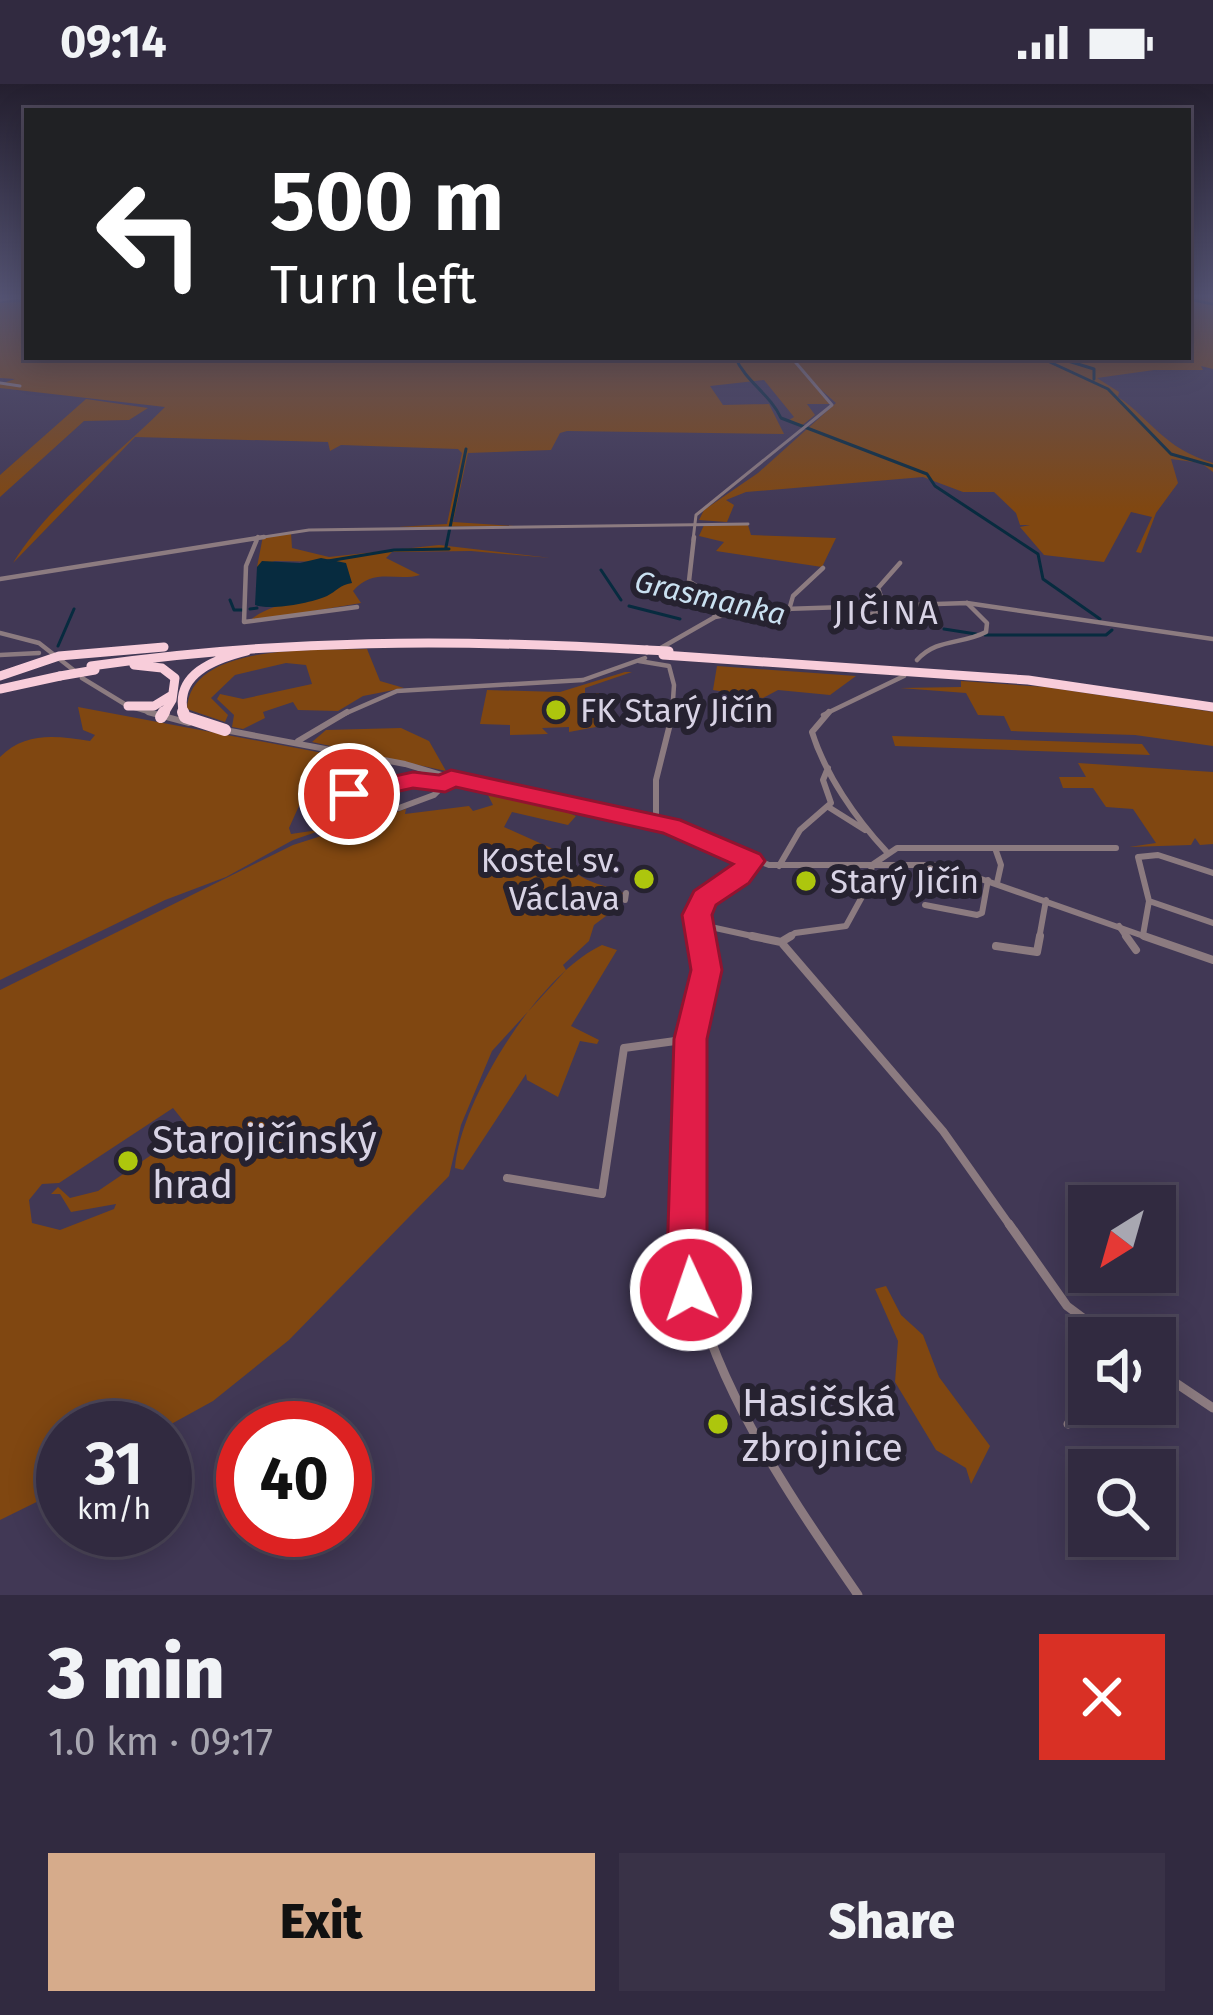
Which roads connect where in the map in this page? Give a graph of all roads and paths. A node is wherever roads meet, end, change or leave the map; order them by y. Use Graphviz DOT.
graph roads {
  1 [pos="800,368"];
  2 [pos="0,382"];
  3 [pos="20,386"];
  4 [pos="694,524"];
  5 [pos="748,524"];
  6 [pos="259,536"];
  7 [pos="900,563"];
  8 [pos="823,568"];
  9 [pos="0,579"];
  10 [pos="710,597"];
  11 [pos="917,605"];
  12 [pos="969,605"];
  13 [pos="884,606"];
  14 [pos="357,607"];
  15 [pos="859,607"];
  16 [pos="783,610"];
  17 [pos="715,617"];
  18 [pos="0,633"];
  19 [pos="357,638"];
  20 [pos="1213,639"];
  21 [pos="269,647"];
  22 [pos="39,653"];
  23 [pos="0,655"];
  24 [pos="651,655"];
  25 [pos="59,656"];
  26 [pos="917,660"];
  27 [pos="98,668"];
  28 [pos="0,676"];
  29 [pos="904,676"];
  30 [pos="0,687"];
  31 [pos="177,695"];
  32 [pos="1213,705"];
  33 [pos="128,706"];
  34 [pos="160,717"];
  35 [pos="225,730"];
  36 [pos="295,743"];
  37 [pos="829,767"];
  38 [pos="448,781"];
  39 [pos="321,800"];
  40 [pos="829,807"];
  41 [pos="399,808"];
  42 [pos="656,823"];
  43 [pos="868,832"];
  44 [pos="995,848"];
  45 [pos="1116,848"];
  46 [pos="886,851"];
  47 [pos="751,861"];
  48 [pos="872,865"];
  49 [pos="778,866"];
  50 [pos="849,867"];
  51 [pos="1213,873"];
  52 [pos="993,881"];
  53 [pos="861,898"];
  54 [pos="1046,900"];
  55 [pos="1149,901"];
  56 [pos="925,904"];
  57 [pos="1213,923"];
  58 [pos="698,924"];
  59 [pos="1119,926"];
  60 [pos="1143,935"];
  61 [pos="781,941"];
  62 [pos="996,946"];
  63 [pos="1136,950"];
  64 [pos="1213,960"];
  65 [pos="690,1039"];
  66 [pos="507,1178"];
  67 [pos="1079,1316"];
  68 [pos="1176,1384"];
  69 [pos="1213,1408"];
  70 [pos="858,1595"];
  1 -- 4 [label="street"];
  2 -- 3 [label="street"];
  4 -- 5 [label="street"];
  4 -- 6 [label="street"];
  4 -- 10 [label="street"];
  6 -- 9 [label="street"];
  6 -- 14 [label="street"];
  7 -- 13 [label="street"];
  8 -- 16 [label="street"];
  10 -- 16 [label="street"];
  10 -- 17 [label="street"];
  11 -- 12 [label="street"];
  11 -- 13 [label="street"];
  11 -- 15 [label="street"];
  12 -- 20 [label="street"];
  12 -- 26 [label="street"];
  13 -- 15 [label="street"];
  15 -- 16 [label="street"];
  16 -- 17 [label="street"];
  17 -- 24 [label="street"];
  18 -- 25 [label="street"];
  19 -- 24 [label="highway"];
  19 -- 25 [label="highway"];
  19 -- 27 [label="highway"];
  21 -- 24 [label="highway"];
  21 -- 27 [label="highway"];
  21 -- 31 [label="highway"];
  22 -- 23 [label="street"];
  24 -- 32 [label="highway"];
  24 -- 36 [label="street"];
  24 -- 42 [label="street"];
  25 -- 28 [label="highway"];
  25 -- 33 [label="street"];
  27 -- 30 [label="highway, bridge"];
  27 -- 31 [label="highway"];
  29 -- 37 [label="street"];
  31 -- 33 [label="highway"];
  31 -- 34 [label="highway"];
  31 -- 35 [label="highway"];
  33 -- 34 [label="street"];
  34 -- 35 [label="street"];
  35 -- 36 [label="street"];
  36 -- 38 [label="street"];
  37 -- 40 [label="street"];
  37 -- 43 [label="street"];
  38 -- 39 [label="street"];
  38 -- 41 [label="street"];
  38 -- 42 [label="street"];
  40 -- 43 [label="street"];
  40 -- 49 [label="street"];
  42 -- 47 [label="street"];
  43 -- 46 [label="street"];
  44 -- 45 [label="street"];
  44 -- 46 [label="street"];
  44 -- 52 [label="street"];
  46 -- 48 [label="street"];
  47 -- 49 [label="street"];
  47 -- 58 [label="street"];
  48 -- 50 [label="street"];
  48 -- 52 [label="street"];
  48 -- 53 [label="street"];
  49 -- 50 [label="street"];
  50 -- 53 [label="street"];
  51 -- 55 [label="street"];
  52 -- 54 [label="street"];
  52 -- 56 [label="street"];
  53 -- 61 [label="street"];
  54 -- 59 [label="street"];
  54 -- 62 [label="street"];
  55 -- 57 [label="street"];
  55 -- 60 [label="street"];
  58 -- 61 [label="street"];
  58 -- 65 [label="street"];
  59 -- 60 [label="street"];
  59 -- 63 [label="street"];
  60 -- 64 [label="street"];
  61 -- 67 [label="street"];
  65 -- 66 [label="street"];
  65 -- 70 [label="street"];
  68 -- 69 [label="street"];
}
